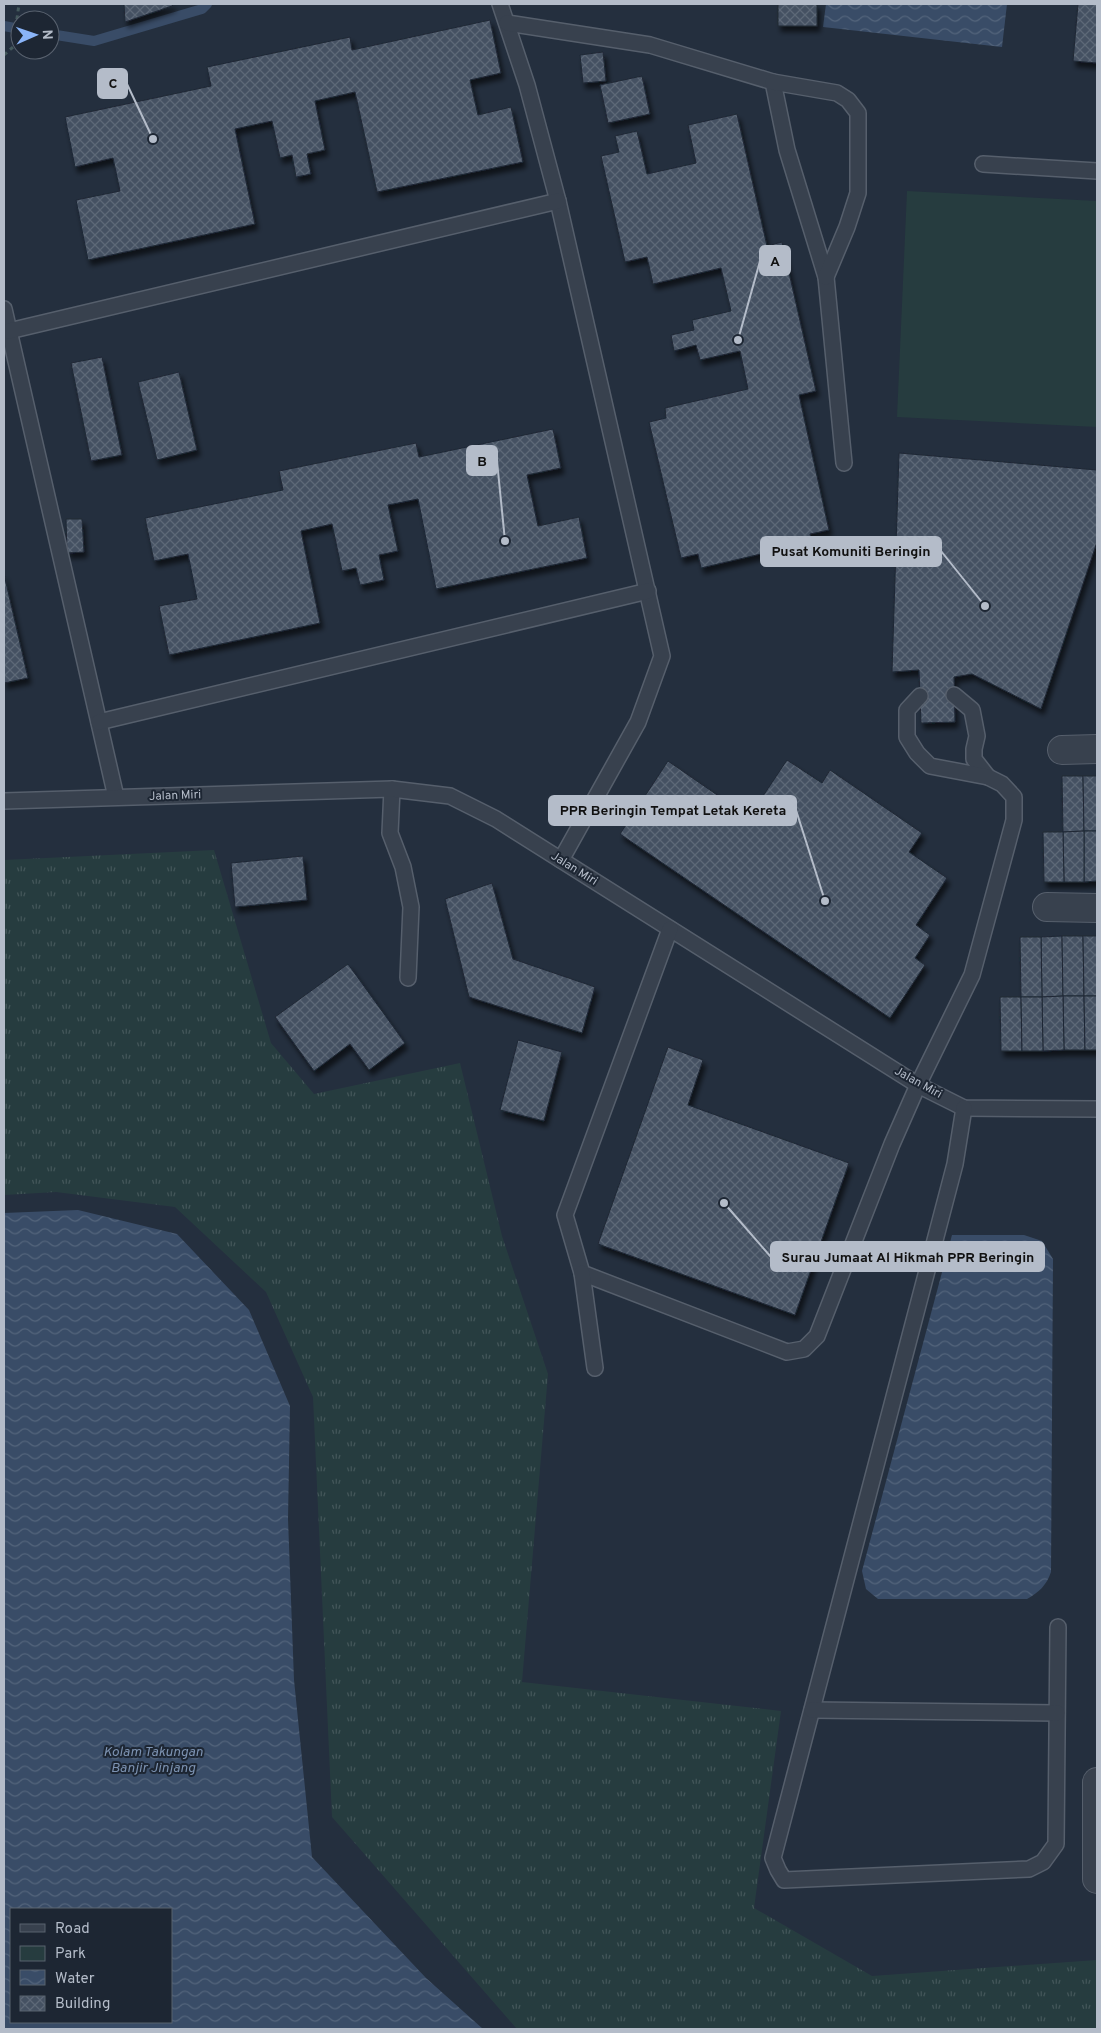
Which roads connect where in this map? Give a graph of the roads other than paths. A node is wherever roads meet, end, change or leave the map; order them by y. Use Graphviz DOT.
graph roads {
  1 [pos="500,4"];
  2 [pos="507,23"];
  3 [pos="773,82"];
  4 [pos="983,164"];
  5 [pos="1097,171"];
  6 [pos="558,201"];
  7 [pos="826,277"];
  8 [pos="4,309"];
  9 [pos="9,332"];
  10 [pos="844,463"];
  11 [pos="648,591"];
  12 [pos="954,694"];
  13 [pos="920,696"];
  14 [pos="99,722"];
  15 [pos="1097,749"];
  16 [pos="1062,750"];
  17 [pos="988,777"];
  18 [pos="392,789"];
  19 [pos="116,798"];
  20 [pos="4,801"];
  21 [pos="561,860"];
  22 [pos="1048,908"];
  23 [pos="1097,908"];
  24 [pos="670,929"];
  25 [pos="408,978"];
  26 [pos="918,1085"];
  27 [pos="964,1108"];
  28 [pos="1097,1109"];
  29 [pos="582,1273"];
  30 [pos="595,1368"];
  31 [pos="1058,1627"];
  32 [pos="812,1710"];
  33 [pos="1057,1713"];
  34 [pos="1097,1782"];
  35 [pos="1097,1878"];
  1 -- 2 [label="lane"];
  2 -- 3 [label="lane"];
  2 -- 6 [label="lane"];
  3 -- 7 [label="lane"];
  3 -- 7 [label="lane"];
  4 -- 5 [label="lane"];
  6 -- 9 [label="lane"];
  6 -- 11 [label="lane"];
  7 -- 10 [label="lane"];
  8 -- 9 [label="lane"];
  9 -- 14 [label="lane"];
  11 -- 14 [label="lane"];
  11 -- 21 [label="lane"];
  12 -- 17 [label="lane"];
  13 -- 17 [label="lane"];
  14 -- 19 [label="lane"];
  15 -- 16 [label="street"];
  17 -- 26 [label="lane"];
  18 -- 19 [label="lane, Jalan Miri"];
  18 -- 21 [label="lane, Jalan Miri"];
  18 -- 25 [label="lane"];
  19 -- 20 [label="lane, Jalan Miri"];
  21 -- 24 [label="lane, Jalan Miri"];
  22 -- 23 [label="street"];
  24 -- 26 [label="lane, Jalan Miri"];
  24 -- 29 [label="lane"];
  26 -- 27 [label="lane, Jalan Miri"];
  26 -- 29 [label="lane"];
  27 -- 28 [label="lane, Jalan Miri"];
  27 -- 32 [label="lane"];
  29 -- 30 [label="lane"];
  31 -- 33 [label="lane"];
  32 -- 33 [label="lane"];
  32 -- 33 [label="lane"];
  34 -- 35 [label="street"];
}
